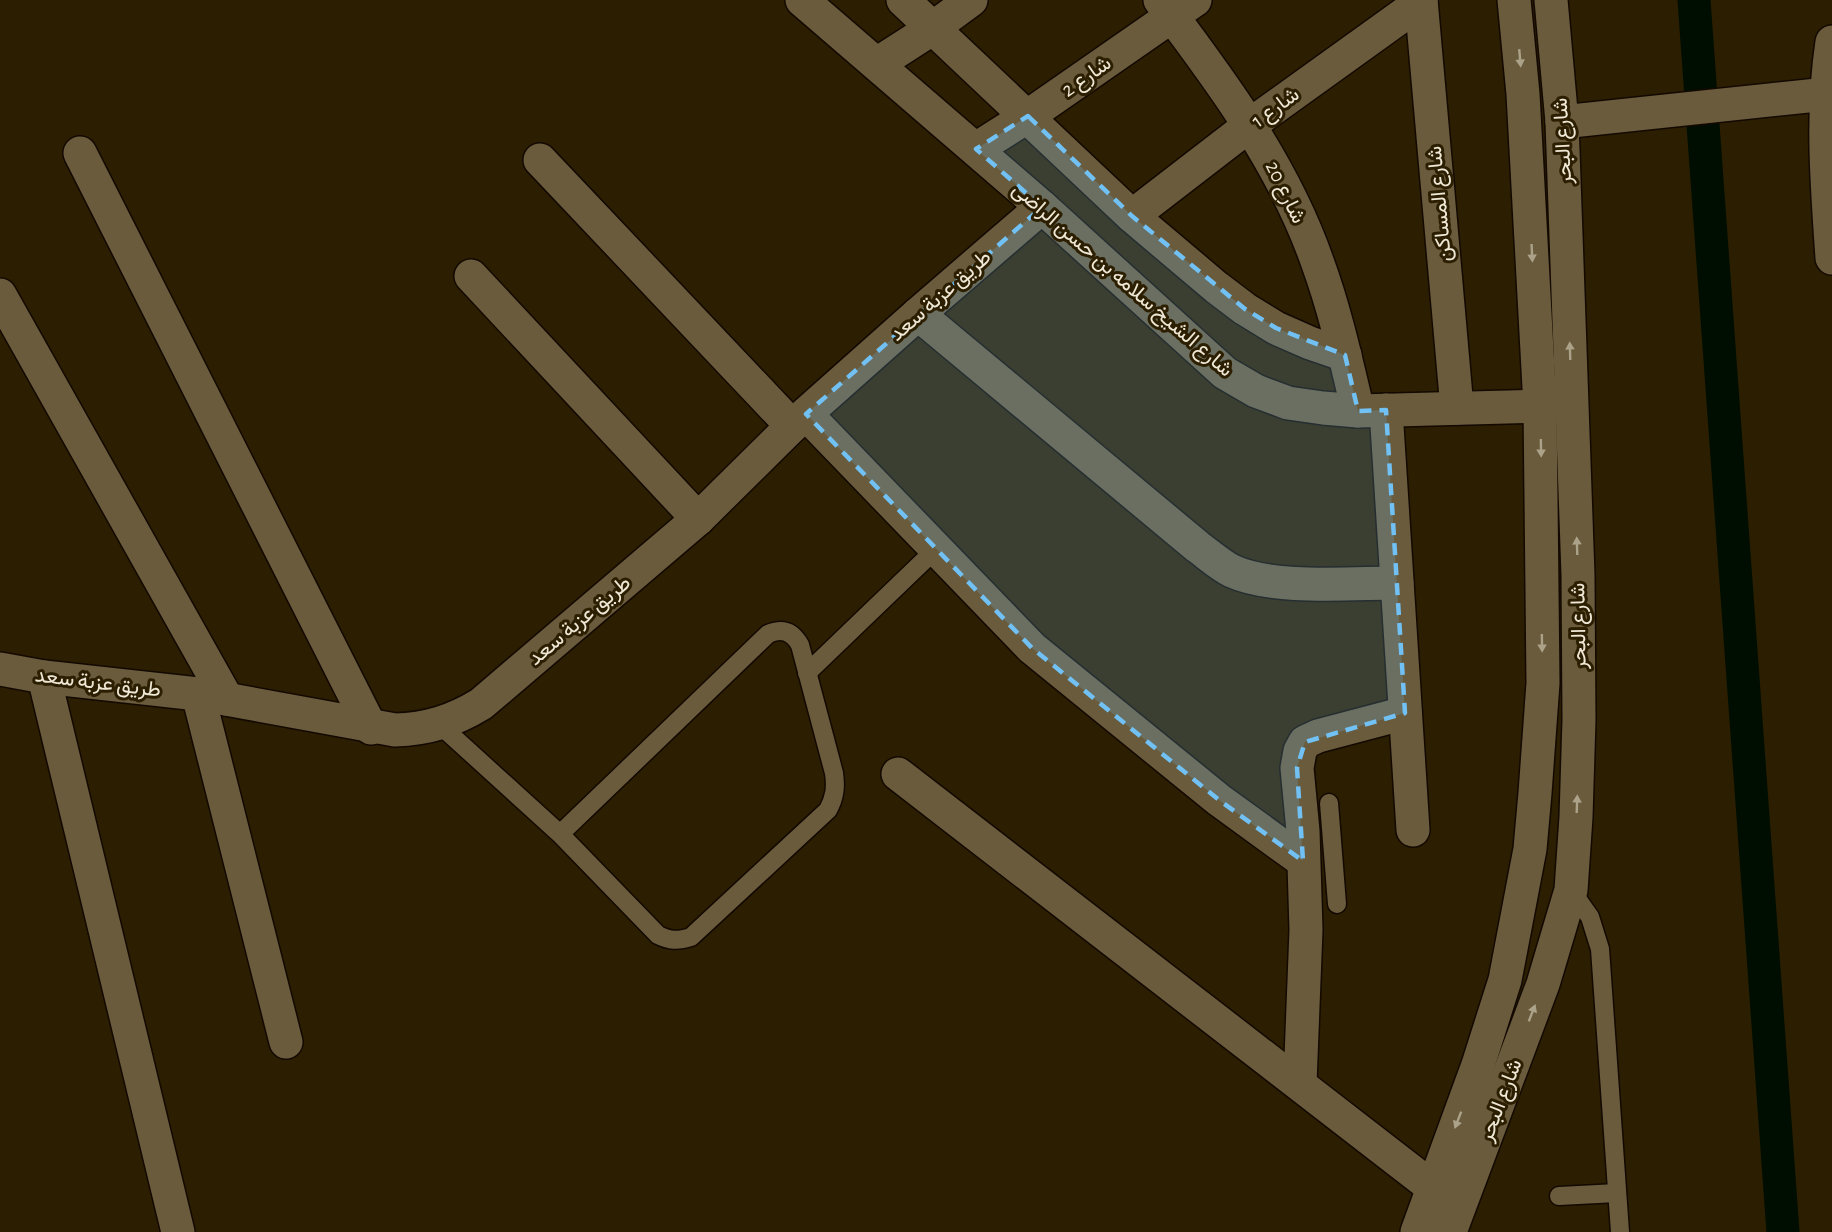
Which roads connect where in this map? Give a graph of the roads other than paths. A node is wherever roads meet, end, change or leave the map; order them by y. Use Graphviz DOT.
graph roads {
  1 [pos="802,0"];
  2 [pos="903,0"];
  3 [pos="971,0"];
  4 [pos="1514,0"];
  5 [pos="1551,0"];
  6 [pos="1421,1"];
  7 [pos="1175,5"];
  8 [pos="933,28"];
  9 [pos="1832,42"];
  10 [pos="877,64"];
  11 [pos="1817,94"];
  12 [pos="1028,116"];
  13 [pos="1575,120"];
  14 [pos="1250,125"];
  15 [pos="975,149"];
  16 [pos="80,153"];
  17 [pos="540,160"];
  18 [pos="1042,207"];
  19 [pos="1132,216"];
  20 [pos="1832,258"];
  21 [pos="471,276"];
  22 [pos="0,296"];
  23 [pos="918,314"];
  24 [pos="1345,355"];
  25 [pos="1540,406"];
  26 [pos="1457,408"];
  27 [pos="1372,410"];
  28 [pos="799,420"];
  29 [pos="698,519"];
  30 [pos="936,549"];
  31 [pos="1397,584"];
  32 [pos="2,664"];
  33 [pos="807,673"];
  34 [pos="44,677"];
  35 [pos="213,696"];
  36 [pos="1405,713"];
  37 [pos="440,725"];
  38 [pos="371,728"];
  39 [pos="898,774"];
  40 [pos="1329,803"];
  41 [pos="1413,830"];
  42 [pos="560,834"];
  43 [pos="1313,849"];
  44 [pos="1530,849"];
  45 [pos="1574,855"];
  46 [pos="1571,890"];
  47 [pos="1337,904"];
  48 [pos="286,1042"];
  49 [pos="1300,1083"];
  50 [pos="1432,1187"];
  51 [pos="1617,1193"];
  52 [pos="1559,1196"];
  53 [pos="178,1232"];
  54 [pos="1417,1232"];
  55 [pos="1450,1232"];
  56 [pos="1620,1232"];
  1 -- 10 [label="street, شارع الشيخ سلامه بن حسن الراضى"];
  2 -- 8 [label="street"];
  3 -- 8 [label="street"];
  4 -- 25 [label="street, شارع البحر, one-way"];
  5 -- 13 [label="street, شارع البحر"];
  6 -- 14 [label="street, شارع 1"];
  6 -- 26 [label="street, شارع المساكن"];
  7 -- 12 [label="street, شارع 2"];
  7 -- 14 [label="street, شارع 20"];
  8 -- 10 [label="street"];
  8 -- 12 [label="street"];
  9 -- 11 [label="street"];
  10 -- 15 [label="street, شارع الشيخ سلامه بن حسن الراضى"];
  11 -- 13 [label="street"];
  11 -- 20 [label="street"];
  12 -- 15 [label="street, شارع 2"];
  12 -- 19 [label="street"];
  45 -- 13 [label="street, شارع البحر, one-way"];
  14 -- 19 [label="street, شارع 1"];
  14 -- 24 [label="street, شارع 20"];
  15 -- 18 [label="street, شارع الشيخ سلامه بن حسن الراضى"];
  16 -- 38 [label="street"];
  17 -- 28 [label="street"];
  18 -- 23 [label="street, طريق عزبة سعد"];
  18 -- 27 [label="street, شارع الشيخ سلامه بن حسن الراضى"];
  19 -- 24 [label="street"];
  21 -- 29 [label="street"];
  22 -- 35 [label="street"];
  23 -- 28 [label="street, طريق عزبة سعد"];
  23 -- 31 [label="street"];
  24 -- 27 [label="street, شارع 20"];
  25 -- 26 [label="street, شارع الشيخ سلامه بن حسن الراضى"];
  25 -- 44 [label="street, شارع البحر, one-way"];
  26 -- 27 [label="street, شارع الشيخ سلامه بن حسن الراضى"];
  27 -- 31 [label="street, شارع 20"];
  28 -- 29 [label="street, طريق عزبة سعد"];
  28 -- 30 [label="street"];
  29 -- 37 [label="street, طريق عزبة سعد"];
  30 -- 33 [label="lane"];
  30 -- 43 [label="street"];
  31 -- 36 [label="street, شارع 20"];
  32 -- 34 [label="street, طريق عزبة سعد"];
  33 -- 42 [label="lane"];
  33 -- 42 [label="lane"];
  34 -- 35 [label="street, طريق عزبة سعد"];
  34 -- 53 [label="street"];
  35 -- 38 [label="street, طريق عزبة سعد"];
  35 -- 48 [label="street"];
  36 -- 41 [label="street, شارع 20"];
  36 -- 43 [label="street"];
  37 -- 38 [label="street, طريق عزبة سعد"];
  37 -- 42 [label="lane"];
  39 -- 49 [label="street"];
  40 -- 43 [label="lane"];
  43 -- 47 [label="lane"];
  43 -- 49 [label="street"];
  44 -- 45 [label="street"];
  44 -- 50 [label="street, شارع البحر, one-way"];
  45 -- 46 [label="street, شارع البحر"];
  46 -- 51 [label="lane"];
  55 -- 46 [label="street, شارع البحر, one-way"];
  49 -- 50 [label="street"];
  50 -- 54 [label="street, شارع البحر"];
  51 -- 52 [label="lane"];
  51 -- 56 [label="lane"];
}
